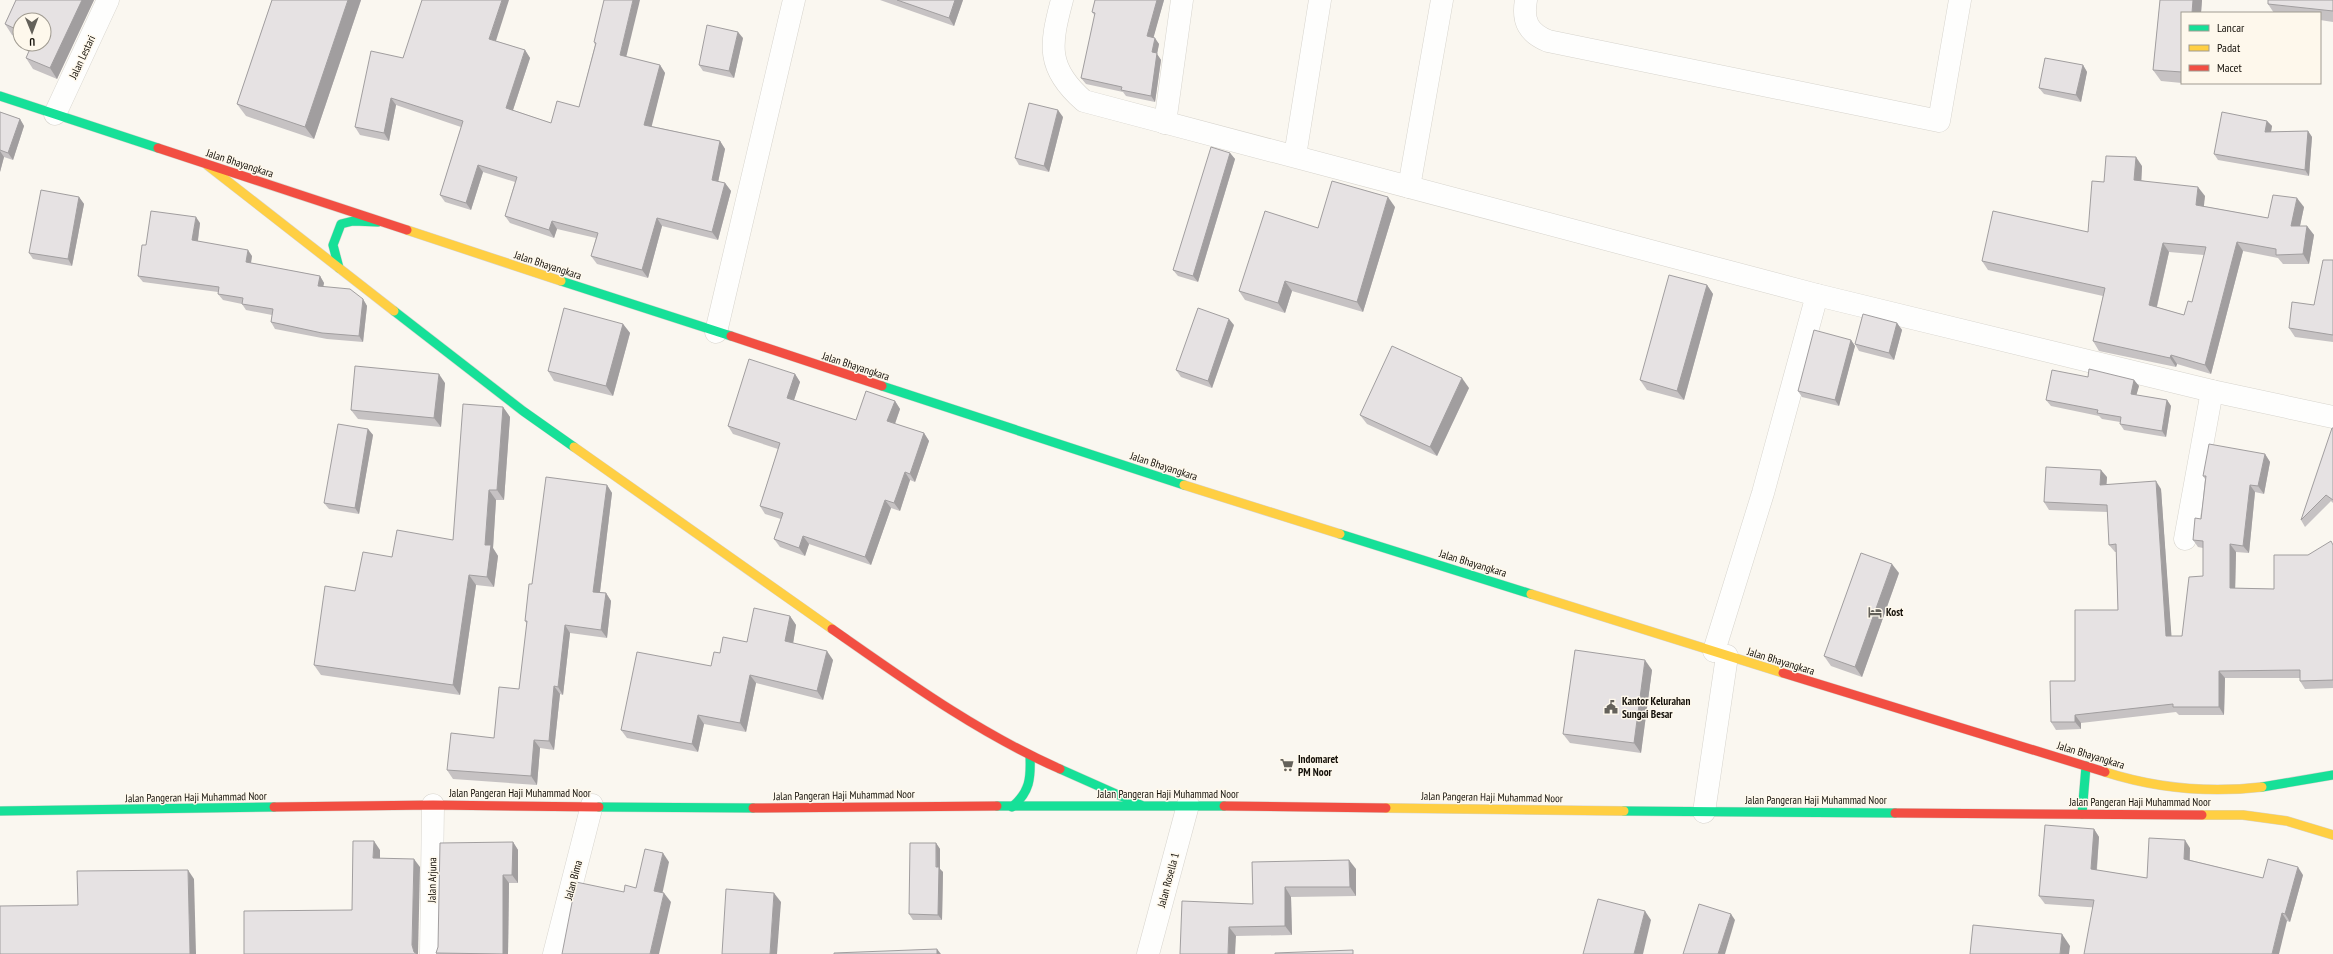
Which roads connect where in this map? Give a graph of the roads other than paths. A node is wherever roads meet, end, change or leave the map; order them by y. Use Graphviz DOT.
graph roads {
  1 [pos="108,0"];
  2 [pos="794,0"];
  3 [pos="1062,0"];
  4 [pos="1182,0"];
  5 [pos="1320,0"];
  6 [pos="1442,0"];
  7 [pos="1526,0"];
  8 [pos="1960,0"];
  9 [pos="0,96"];
  10 [pos="55,114"];
  11 [pos="1165,123"];
  12 [pos="1294,156"];
  13 [pos="206,165"];
  14 [pos="1409,187"];
  15 [pos="380,222"];
  16 [pos="339,268"];
  17 [pos="1817,295"];
  18 [pos="716,332"];
  19 [pos="2212,391"];
  20 [pos="2333,417"];
  21 [pos="2185,539"];
  22 [pos="1720,654"];
  23 [pos="1030,756"];
  24 [pos="2086,766"];
  25 [pos="2333,775"];
  26 [pos="433,805"];
  27 [pos="592,805"];
  28 [pos="1141,805"];
  29 [pos="1188,805"];
  30 [pos="1012,807"];
  31 [pos="0,811"];
  32 [pos="1704,812"];
  33 [pos="2082,814"];
  34 [pos="2333,835"];
  35 [pos="431,954"];
  36 [pos="554,954"];
  37 [pos="1148,954"];
  1 -- 10 [label="street, Jalan Lestari"];
  2 -- 18 [label="street"];
  3 -- 11 [label="street"];
  4 -- 11 [label="street"];
  5 -- 12 [label="street"];
  6 -- 14 [label="street"];
  7 -- 8 [label="street"];
  9 -- 10 [label="main road, Jalan Bhayangkara"];
  10 -- 13 [label="main road, Jalan Bhayangkara"];
  11 -- 12 [label="street"];
  12 -- 14 [label="street"];
  13 -- 15 [label="main road, Jalan Bhayangkara"];
  13 -- 16 [label="main road"];
  14 -- 17 [label="street"];
  15 -- 16 [label="main road"];
  15 -- 18 [label="main road, Jalan Bhayangkara"];
  16 -- 23 [label="main road"];
  17 -- 19 [label="street"];
  17 -- 22 [label="street"];
  18 -- 22 [label="main road, Jalan Bhayangkara"];
  19 -- 20 [label="street"];
  19 -- 21 [label="street"];
  22 -- 24 [label="main road, Jalan Bhayangkara"];
  22 -- 32 [label="street"];
  23 -- 28 [label="main road"];
  23 -- 30 [label="main road"];
  24 -- 25 [label="main road, Jalan Bhayangkara"];
  24 -- 33 [label="main road"];
  26 -- 27 [label="main road, Jalan Pangeran Haji Muhammad Noor"];
  26 -- 31 [label="main road, Jalan Pangeran Haji Muhammad Noor"];
  26 -- 35 [label="street, Jalan Arjuna"];
  27 -- 30 [label="main road, Jalan Pangeran Haji Muhammad Noor"];
  27 -- 36 [label="street, Jalan Bima"];
  28 -- 29 [label="main road, Jalan Pangeran Haji Muhammad Noor"];
  28 -- 30 [label="main road, Jalan Pangeran Haji Muhammad Noor"];
  29 -- 32 [label="main road, Jalan Pangeran Haji Muhammad Noor"];
  29 -- 37 [label="street, Jalan Rosella 1"];
  32 -- 33 [label="main road, Jalan Pangeran Haji Muhammad Noor"];
  33 -- 34 [label="main road, Jalan Pangeran Haji Muhammad Noor"];
}
